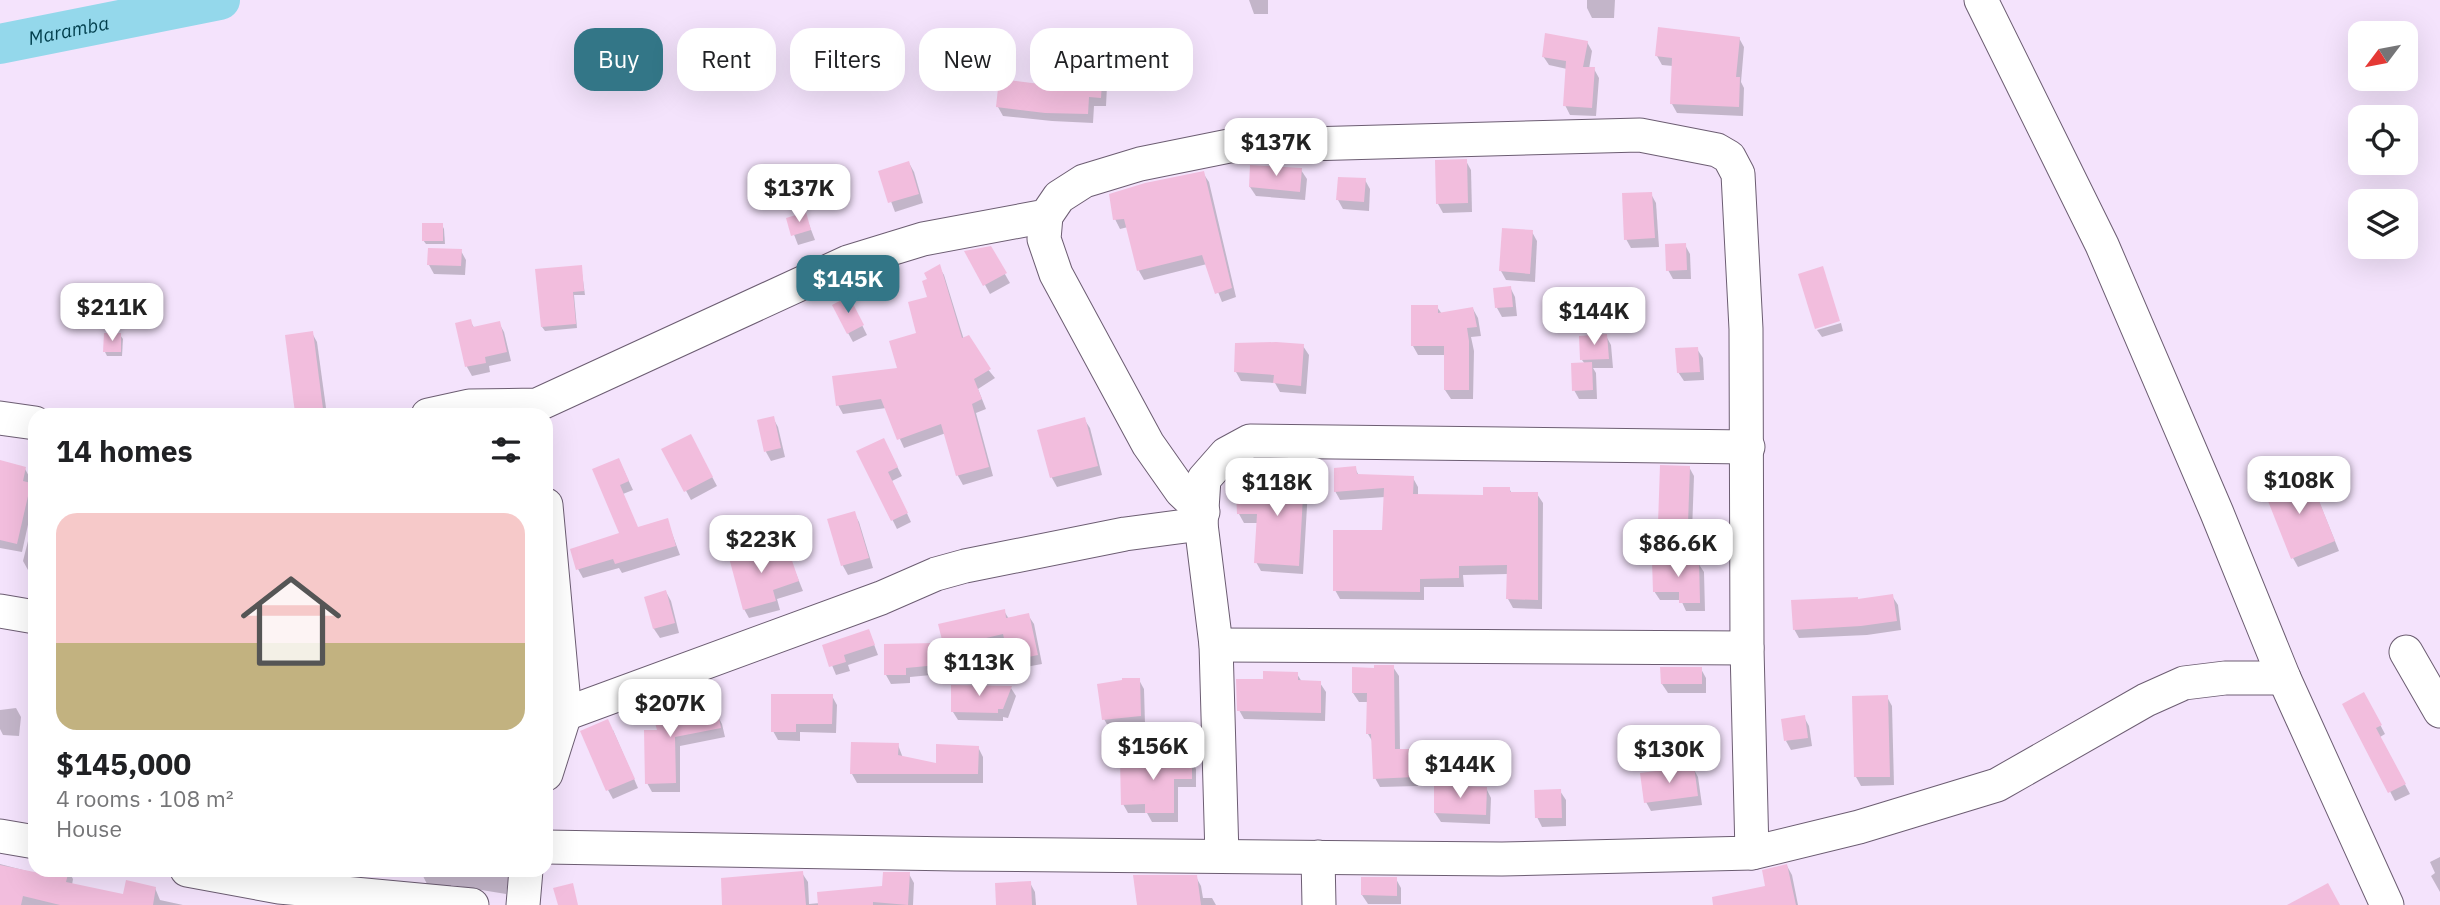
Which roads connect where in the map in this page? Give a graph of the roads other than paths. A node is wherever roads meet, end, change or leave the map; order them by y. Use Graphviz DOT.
graph roads {
  1 [pos="1981,0"];
  2 [pos="1046,216"];
  3 [pos="464,408"];
  4 [pos="492,408"];
  5 [pos="541,408"];
  6 [pos="0,418"];
  7 [pos="28,422"];
  8 [pos="1748,447"];
  9 [pos="1202,518"];
  10 [pos="553,582"];
  11 [pos="0,611"];
  12 [pos="28,616"];
  13 [pos="1216,645"];
  14 [pos="1748,648"];
  15 [pos="2406,652"];
  16 [pos="2284,678"];
  17 [pos="2440,711"];
  18 [pos="565,714"];
  19 [pos="553,752"];
  20 [pos="0,836"];
  21 [pos="28,841"];
  22 [pos="553,847"];
  23 [pos="1752,853"];
  24 [pos="1222,856"];
  25 [pos="1318,857"];
  26 [pos="225,877"];
  27 [pos="525,877"];
  28 [pos="472,905"];
  29 [pos="523,905"];
  30 [pos="1319,905"];
  31 [pos="2387,905"];
  1 -- 16 [label="street"];
  2 -- 5 [label="street"];
  2 -- 8 [label="street"];
  2 -- 9 [label="street"];
  3 -- 4 [label="street"];
  6 -- 7 [label="street"];
  8 -- 9 [label="street"];
  8 -- 14 [label="street"];
  9 -- 13 [label="street"];
  9 -- 18 [label="street"];
  10 -- 18 [label="street"];
  11 -- 12 [label="street"];
  13 -- 14 [label="street"];
  13 -- 24 [label="street"];
  14 -- 23 [label="street"];
  15 -- 17 [label="street"];
  16 -- 23 [label="street"];
  16 -- 31 [label="street"];
  18 -- 19 [label="street"];
  20 -- 21 [label="street"];
  22 -- 24 [label="street"];
  23 -- 25 [label="street"];
  24 -- 25 [label="street"];
  25 -- 30 [label="street"];
  26 -- 28 [label="street"];
  27 -- 29 [label="street"];
}
